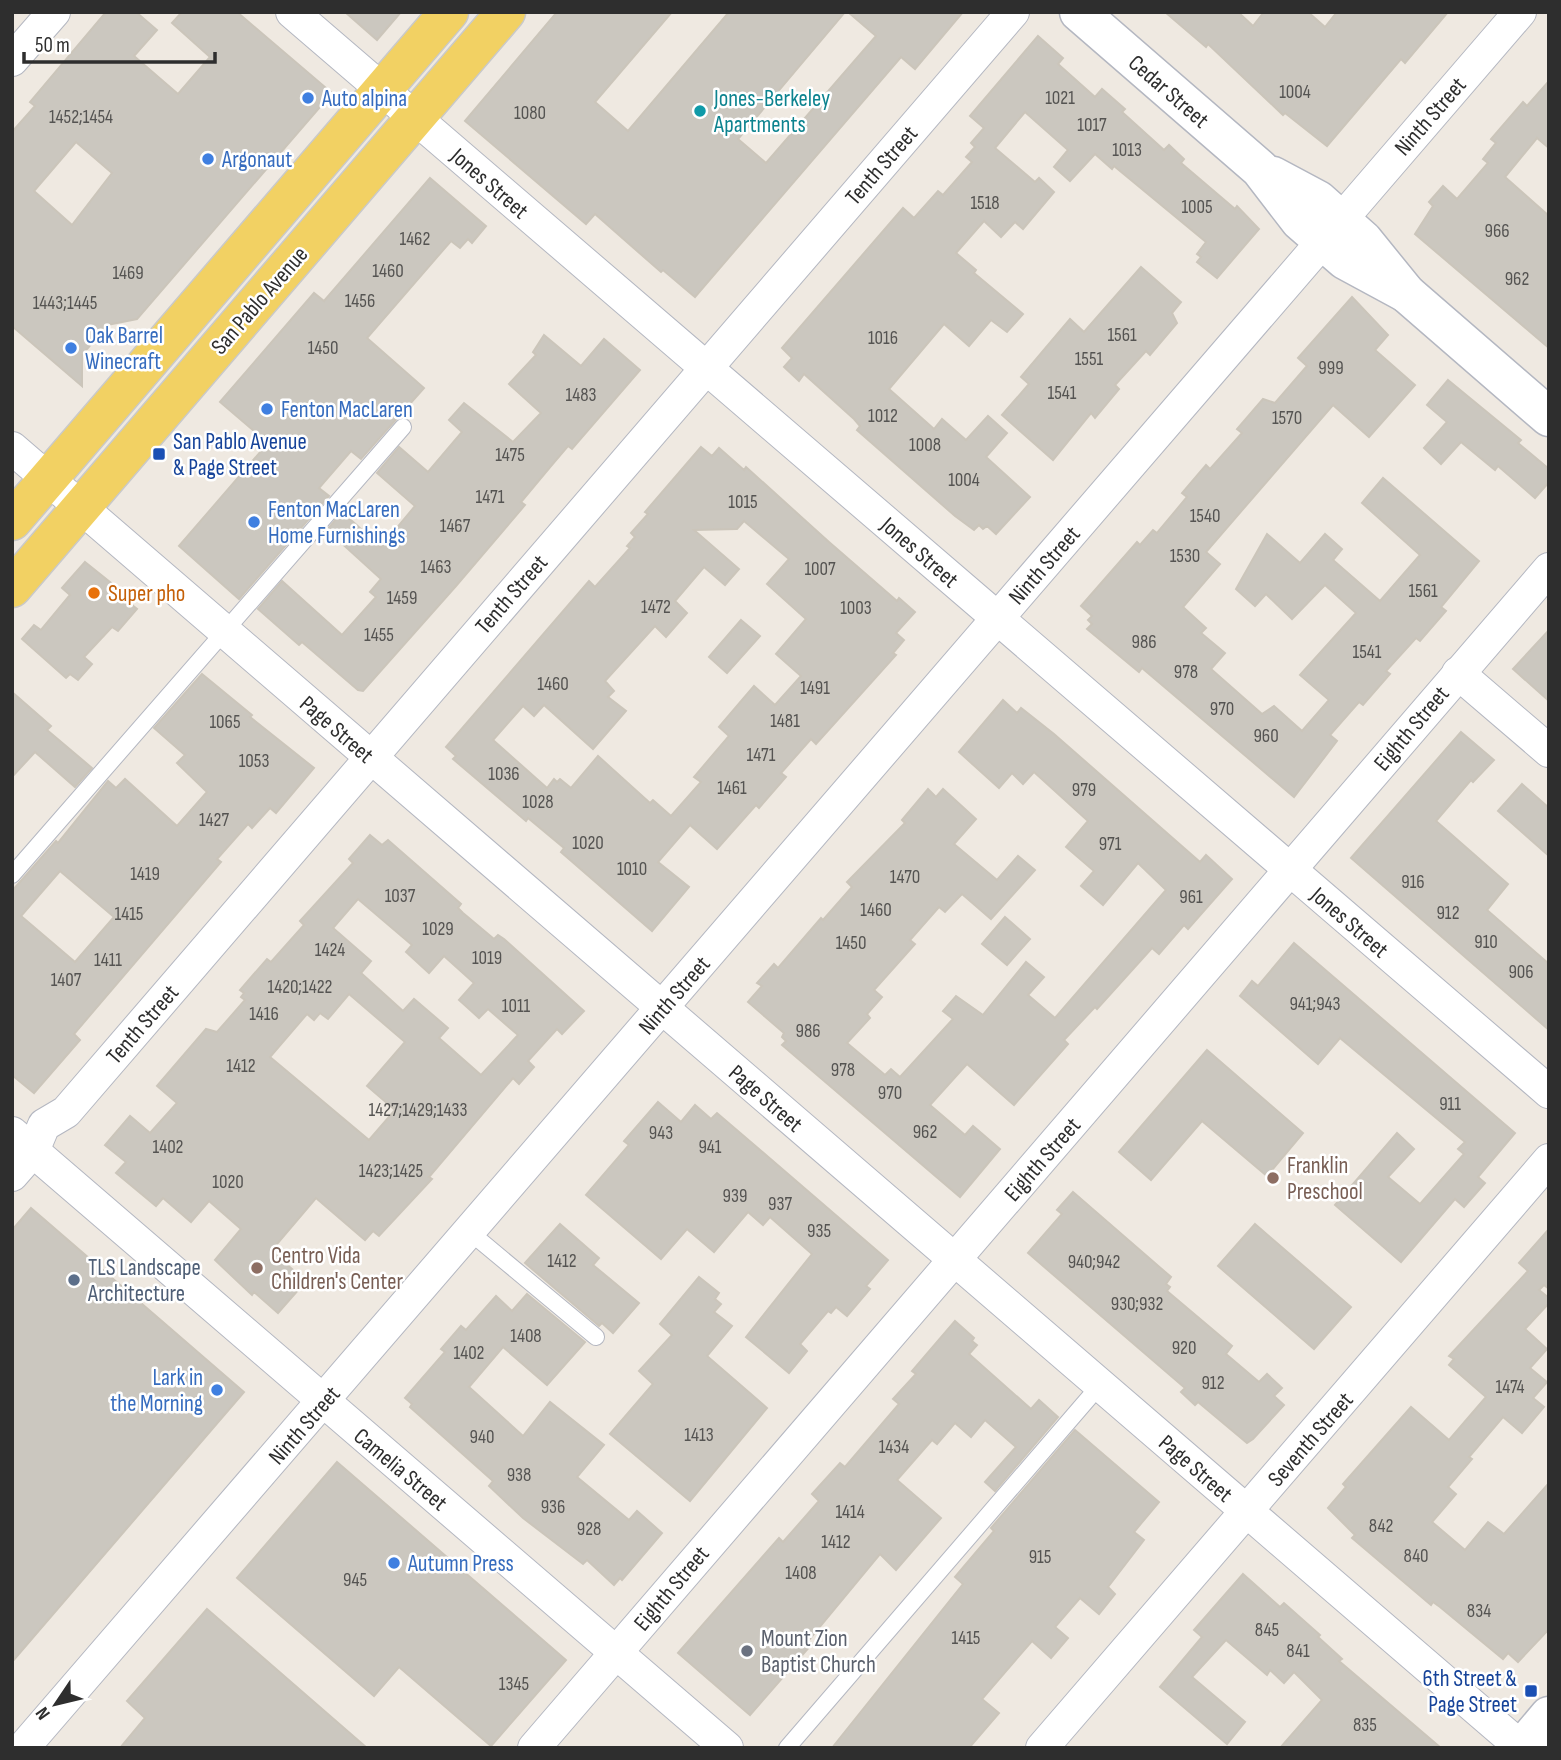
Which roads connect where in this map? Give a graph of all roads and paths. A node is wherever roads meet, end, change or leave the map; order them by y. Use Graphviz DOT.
graph roads {
  1 [pos="54,12"];
  2 [pos="292,12"];
  3 [pos="449,12"];
  4 [pos="506,12"];
  5 [pos="1013,12"];
  6 [pos="1079,12"];
  7 [pos="1520,12"];
  8 [pos="12,60"];
  9 [pos="383,90"];
  10 [pos="415,118"];
  11 [pos="1332,231"];
  12 [pos="706,368"];
  13 [pos="1549,417"];
  14 [pos="402,427"];
  15 [pos="12,447"];
  16 [pos="49,479"];
  17 [pos="82,508"];
  18 [pos="12,521"];
  19 [pos="1549,569"];
  20 [pos="12,588"];
  21 [pos="998,620"];
  22 [pos="225,632"];
  23 [pos="1458,673"];
  24 [pos="1549,751"];
  25 [pos="370,758"];
  26 [pos="1290,870"];
  27 [pos="12,875"];
  28 [pos="662,1009"];
  29 [pos="1549,1092"];
  30 [pos="23,1142"];
  31 [pos="1549,1160"];
  32 [pos="12,1175"];
  33 [pos="471,1233"];
  34 [pos="955,1260"];
  35 [pos="596,1337"];
  36 [pos="1100,1385"];
  37 [pos="324,1403"];
  38 [pos="1247,1512"];
  39 [pos="617,1653"];
  40 [pos="1549,1716"];
  41 [pos="23,1748"];
  42 [pos="534,1748"];
  43 [pos="727,1748"];
  44 [pos="787,1748"];
  45 [pos="1042,1748"];
  46 [pos="1522,1748"];
  1 -- 8 [label="street"];
  2 -- 9 [label="street, Jones Street"];
  3 -- 9 [label="main road, San Pablo Avenue"];
  4 -- 10 [label="main road, San Pablo Avenue"];
  5 -- 12 [label="street, Tenth Street"];
  6 -- 11 [label="street, Cedar Street"];
  7 -- 11 [label="street, Ninth Street"];
  9 -- 10 [label="street, Jones Street"];
  9 -- 16 [label="main road, San Pablo Avenue"];
  10 -- 12 [label="street, Jones Street"];
  10 -- 17 [label="main road, San Pablo Avenue"];
  11 -- 13 [label="street, Cedar Street"];
  11 -- 21 [label="street, Ninth Street"];
  12 -- 21 [label="street, Jones Street"];
  12 -- 25 [label="street, Tenth Street"];
  14 -- 22 [label="lane"];
  15 -- 16 [label="street, Page Street"];
  16 -- 17 [label="street, Page Street"];
  16 -- 18 [label="main road, San Pablo Avenue"];
  17 -- 20 [label="main road, San Pablo Avenue"];
  17 -- 22 [label="street, Page Street"];
  19 -- 23 [label="street, Eighth Street"];
  21 -- 26 [label="street, Jones Street"];
  21 -- 28 [label="street, Ninth Street"];
  22 -- 25 [label="street, Page Street"];
  22 -- 27 [label="lane"];
  23 -- 24 [label="street"];
  23 -- 26 [label="street, Eighth Street"];
  25 -- 28 [label="street, Page Street"];
  25 -- 30 [label="street, Tenth Street"];
  26 -- 29 [label="street, Jones Street"];
  26 -- 34 [label="street, Eighth Street"];
  28 -- 33 [label="street, Ninth Street"];
  28 -- 34 [label="street, Page Street"];
  30 -- 32 [label="street, Tenth Street"];
  30 -- 37 [label="street, Camelia Street"];
  31 -- 38 [label="street, Seventh Street"];
  33 -- 35 [label="lane"];
  33 -- 37 [label="street, Ninth Street"];
  34 -- 36 [label="street, Page Street"];
  34 -- 39 [label="street, Eighth Street"];
  36 -- 38 [label="street, Page Street"];
  36 -- 44 [label="lane"];
  37 -- 39 [label="street, Camelia Street"];
  37 -- 41 [label="street, Ninth Street"];
  38 -- 45 [label="street, Seventh Street"];
  38 -- 46 [label="street, Page Street"];
  39 -- 42 [label="street, Eighth Street"];
  39 -- 43 [label="street, Camelia Street"];
  40 -- 46 [label="street"];
}
